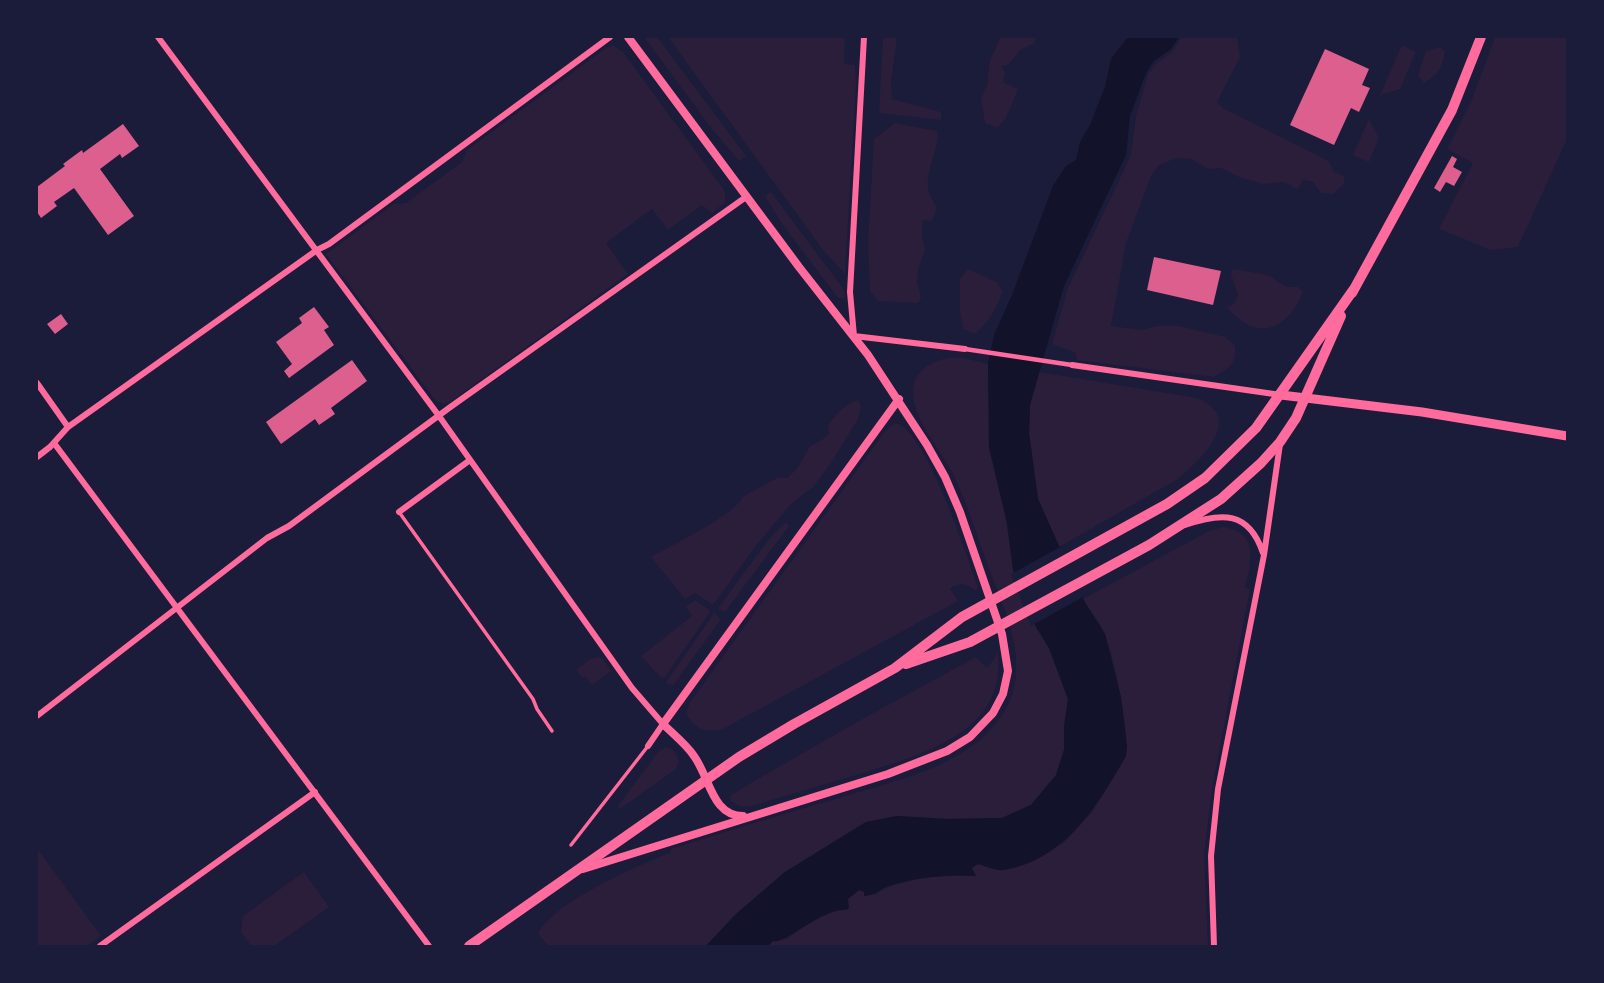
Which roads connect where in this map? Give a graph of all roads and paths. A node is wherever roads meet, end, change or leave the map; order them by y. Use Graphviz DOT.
graph roads {
  1 [pos="158,37"];
  2 [pos="610,37"];
  3 [pos="628,37"];
  4 [pos="864,37"];
  5 [pos="1481,37"];
  6 [pos="746,197"];
  7 [pos="317,250"];
  8 [pos="1354,289"];
  9 [pos="853,336"];
  10 [pos="965,349"];
  11 [pos="1072,365"];
  12 [pos="37,383"];
  13 [pos="1281,395"];
  14 [pos="1307,398"];
  15 [pos="899,399"];
  16 [pos="439,416"];
  17 [pos="68,427"];
  18 [pos="1567,436"];
  19 [pos="1280,442"];
  20 [pos="54,443"];
  21 [pos="37,457"];
  22 [pos="470,460"];
  23 [pos="399,512"];
  24 [pos="1180,527"];
  25 [pos="1264,555"];
  26 [pos="178,609"];
  27 [pos="895,668"];
  28 [pos="37,716"];
  29 [pos="663,724"];
  30 [pos="552,731"];
  31 [pos="648,746"];
  32 [pos="708,778"];
  33 [pos="315,792"];
  34 [pos="755,814"];
  35 [pos="571,845"];
  36 [pos="579,870"];
  37 [pos="100,946"];
  38 [pos="429,946"];
  39 [pos="468,946"];
  40 [pos="1214,946"];
  1 -- 7 [label="street"];
  2 -- 7 [label="street"];
  3 -- 6 [label="street"];
  4 -- 9 [label="street"];
  5 -- 8 [label="main road"];
  6 -- 9 [label="street"];
  6 -- 16 [label="street"];
  7 -- 16 [label="street"];
  7 -- 17 [label="street"];
  8 -- 13 [label="main road"];
  8 -- 14 [label="main road"];
  9 -- 10 [label="street"];
  9 -- 15 [label="street"];
  10 -- 11 [label="street"];
  11 -- 13 [label="street"];
  12 -- 17 [label="street"];
  13 -- 14 [label="main road"];
  13 -- 27 [label="main road"];
  14 -- 18 [label="main road"];
  14 -- 19 [label="main road"];
  15 -- 29 [label="street"];
  15 -- 34 [label="street"];
  16 -- 22 [label="street"];
  16 -- 26 [label="street"];
  17 -- 20 [label="street"];
  19 -- 24 [label="main road"];
  19 -- 25 [label="street"];
  20 -- 21 [label="street"];
  20 -- 26 [label="street"];
  22 -- 23 [label="street"];
  22 -- 29 [label="street"];
  23 -- 30 [label="lane"];
  24 -- 25 [label="street"];
  24 -- 27 [label="main road"];
  25 -- 40 [label="street"];
  26 -- 28 [label="street"];
  26 -- 33 [label="street"];
  27 -- 32 [label="main road"];
  29 -- 31 [label="street"];
  29 -- 32 [label="street"];
  31 -- 35 [label="lane"];
  32 -- 34 [label="street"];
  32 -- 36 [label="main road"];
  33 -- 37 [label="street"];
  33 -- 38 [label="street"];
  34 -- 36 [label="street"];
  36 -- 39 [label="main road"];
}
